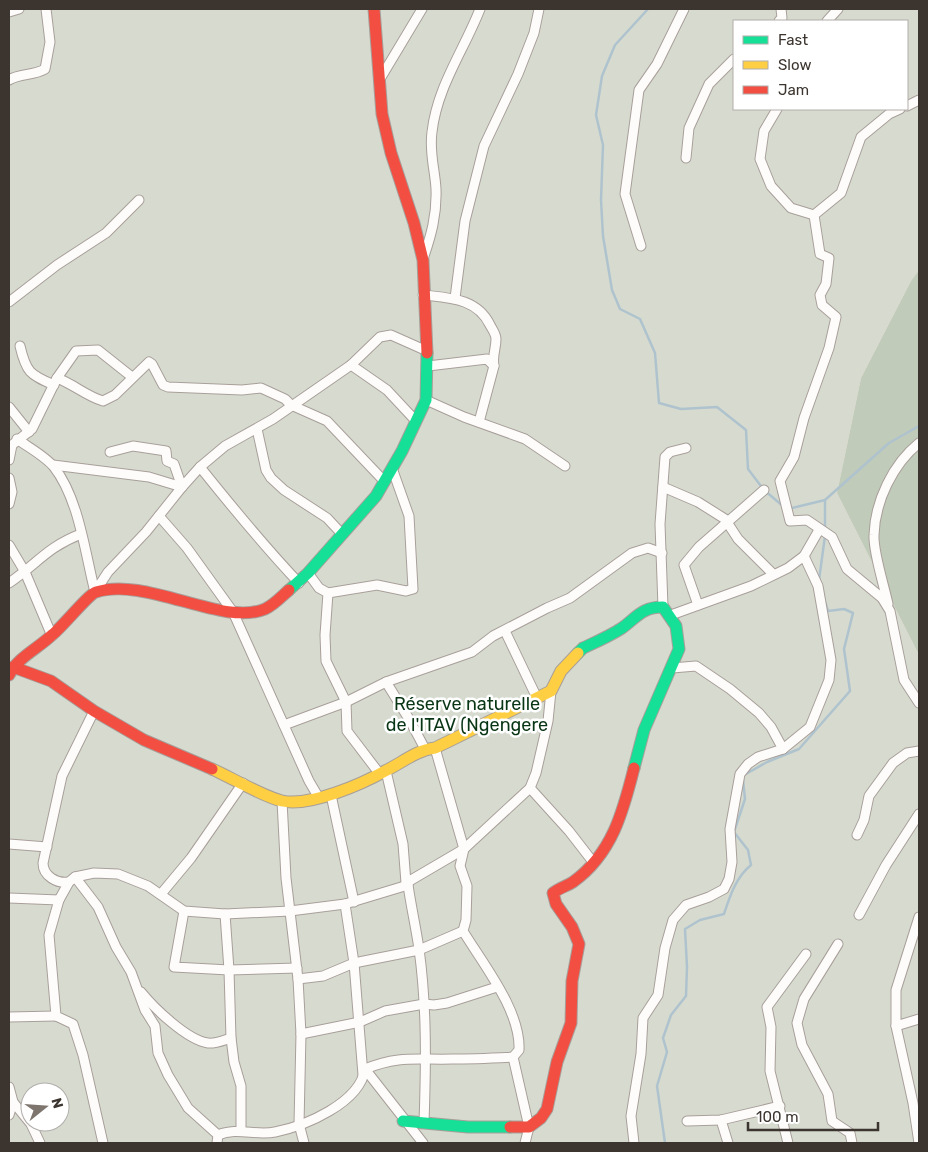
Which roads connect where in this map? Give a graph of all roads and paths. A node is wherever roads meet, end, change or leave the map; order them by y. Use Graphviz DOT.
graph roads {
  1 [pos="46,9"];
  2 [pos="374,9"];
  3 [pos="422,9"];
  4 [pos="480,9"];
  5 [pos="539,9"];
  6 [pos="684,9"];
  7 [pos="838,9"];
  8 [pos="827,20"];
  9 [pos="733,60"];
  10 [pos="9,80"];
  11 [pos="380,80"];
  12 [pos="776,110"];
  13 [pos="898,110"];
  14 [pos="686,158"];
  15 [pos="139,200"];
  16 [pos="814,215"];
  17 [pos="641,246"];
  18 [pos="423,260"];
  19 [pos="423,295"];
  20 [pos="455,298"];
  21 [pos="9,302"];
  22 [pos="20,346"];
  23 [pos="426,352"];
  24 [pos="351,364"];
  25 [pos="428,366"];
  26 [pos="494,366"];
  27 [pos="132,377"];
  28 [pos="55,382"];
  29 [pos="426,400"];
  30 [pos="291,405"];
  31 [pos="9,407"];
  32 [pos="415,420"];
  33 [pos="479,422"];
  34 [pos="257,429"];
  35 [pos="29,432"];
  36 [pos="16,439"];
  37 [pos="919,443"];
  38 [pos="686,448"];
  39 [pos="110,452"];
  40 [pos="9,460"];
  41 [pos="53,466"];
  42 [pos="565,466"];
  43 [pos="200,467"];
  44 [pos="392,468"];
  45 [pos="9,478"];
  46 [pos="384,481"];
  47 [pos="182,487"];
  48 [pos="663,487"];
  49 [pos="764,490"];
  50 [pos="9,504"];
  51 [pos="159,516"];
  52 [pos="729,523"];
  53 [pos="819,530"];
  54 [pos="341,533"];
  55 [pos="80,534"];
  56 [pos="9,545"];
  57 [pos="662,552"];
  58 [pos="804,556"];
  59 [pos="25,572"];
  60 [pos="308,574"];
  61 [pos="773,574"];
  62 [pos="9,583"];
  63 [pos="299,583"];
  64 [pos="95,592"];
  65 [pos="328,593"];
  66 [pos="698,605"];
  67 [pos="667,611"];
  68 [pos="890,611"];
  69 [pos="233,612"];
  70 [pos="505,631"];
  71 [pos="52,636"];
  72 [pos="672,668"];
  73 [pos="11,671"];
  74 [pos="386,682"];
  75 [pos="551,691"];
  76 [pos="537,698"];
  77 [pos="346,702"];
  78 [pos="919,703"];
  79 [pos="94,711"];
  80 [pos="284,725"];
  81 [pos="430,749"];
  82 [pos="783,749"];
  83 [pos="919,751"];
  84 [pos="383,772"];
  85 [pos="243,783"];
  86 [pos="530,788"];
  87 [pos="325,796"];
  88 [pos="282,801"];
  89 [pos="919,814"];
  90 [pos="857,835"];
  91 [pos="9,844"];
  92 [pos="47,847"];
  93 [pos="464,849"];
  94 [pos="593,862"];
  95 [pos="72,880"];
  96 [pos="407,884"];
  97 [pos="161,894"];
  98 [pos="9,898"];
  99 [pos="59,900"];
  100 [pos="350,903"];
  101 [pos="184,911"];
  102 [pos="290,911"];
  103 [pos="225,914"];
  104 [pos="859,915"];
  105 [pos="919,917"];
  106 [pos="463,931"];
  107 [pos="838,944"];
  108 [pos="419,950"];
  109 [pos="806,954"];
  110 [pos="354,963"];
  111 [pos="297,968"];
  112 [pos="230,970"];
  113 [pos="298,979"];
  114 [pos="497,987"];
  115 [pos="139,990"];
  116 [pos="424,1004"];
  117 [pos="56,1016"];
  118 [pos="9,1017"];
  119 [pos="919,1019"];
  120 [pos="360,1022"];
  121 [pos="896,1026"];
  122 [pos="301,1034"];
  123 [pos="231,1038"];
  124 [pos="513,1056"];
  125 [pos="426,1058"];
  126 [pos="364,1074"];
  127 [pos="9,1087"];
  128 [pos="13,1102"];
  129 [pos="780,1106"];
  130 [pos="9,1115"];
  131 [pos="721,1120"];
  132 [pos="403,1121"];
  133 [pos="686,1121"];
  134 [pos="424,1123"];
  135 [pos="299,1124"];
  136 [pos="529,1126"];
  137 [pos="241,1130"];
  138 [pos="218,1139"];
  139 [pos="40,1143"];
  140 [pos="103,1143"];
  141 [pos="304,1143"];
  142 [pos="423,1143"];
  143 [pos="525,1143"];
  144 [pos="634,1143"];
  145 [pos="728,1143"];
  146 [pos="788,1143"];
  147 [pos="852,1143"];
  148 [pos="919,1143"];
  1 -- 10 [label="street"];
  2 -- 11 [label="street"];
  3 -- 11 [label="street"];
  4 -- 18 [label="street"];
  5 -- 20 [label="street"];
  6 -- 17 [label="street"];
  7 -- 8 [label="street"];
  9 -- 14 [label="street"];
  11 -- 18 [label="street"];
  12 -- 16 [label="street"];
  13 -- 16 [label="street"];
  15 -- 21 [label="street"];
  16 -- 53 [label="street"];
  18 -- 19 [label="street"];
  19 -- 20 [label="street"];
  19 -- 23 [label="street"];
  20 -- 26 [label="street"];
  22 -- 28 [label="street"];
  23 -- 24 [label="street"];
  23 -- 25 [label="street"];
  24 -- 30 [label="street"];
  24 -- 32 [label="street"];
  25 -- 26 [label="street"];
  25 -- 29 [label="street"];
  26 -- 33 [label="street"];
  27 -- 28 [label="street"];
  27 -- 28 [label="street"];
  27 -- 30 [label="street"];
  28 -- 35 [label="street"];
  29 -- 32 [label="street"];
  29 -- 33 [label="street"];
  30 -- 34 [label="street"];
  30 -- 46 [label="street"];
  31 -- 35 [label="street"];
  32 -- 44 [label="street"];
  33 -- 42 [label="street"];
  34 -- 43 [label="street"];
  34 -- 54 [label="street"];
  35 -- 36 [label="street"];
  36 -- 40 [label="street"];
  36 -- 41 [label="street"];
  37 -- 68 [label="street"];
  38 -- 48 [label="street"];
  39 -- 47 [label="street"];
  41 -- 47 [label="street"];
  41 -- 55 [label="street"];
  43 -- 47 [label="street"];
  43 -- 63 [label="street"];
  44 -- 46 [label="street"];
  44 -- 65 [label="street"];
  45 -- 50 [label="street"];
  46 -- 54 [label="street"];
  47 -- 51 [label="street"];
  48 -- 52 [label="street"];
  48 -- 57 [label="street"];
  49 -- 52 [label="street"];
  51 -- 64 [label="street"];
  51 -- 69 [label="street"];
  52 -- 61 [label="street"];
  52 -- 66 [label="street"];
  53 -- 58 [label="street"];
  53 -- 68 [label="street"];
  54 -- 60 [label="street"];
  55 -- 59 [label="street"];
  55 -- 64 [label="street"];
  56 -- 59 [label="street"];
  57 -- 67 [label="street"];
  57 -- 70 [label="street"];
  58 -- 61 [label="street"];
  58 -- 82 [label="street"];
  59 -- 62 [label="street"];
  59 -- 71 [label="street"];
  60 -- 63 [label="street"];
  60 -- 65 [label="street"];
  61 -- 66 [label="street"];
  63 -- 69 [label="street"];
  64 -- 69 [label="street"];
  64 -- 71 [label="street"];
  65 -- 77 [label="street"];
  66 -- 67 [label="street"];
  67 -- 72 [label="street"];
  67 -- 75 [label="street"];
  68 -- 78 [label="street"];
  69 -- 80 [label="street"];
  70 -- 74 [label="street"];
  70 -- 76 [label="street"];
  71 -- 73 [label="street"];
  72 -- 82 [label="street"];
  72 -- 94 [label="street"];
  73 -- 79 [label="street"];
  74 -- 77 [label="street"];
  74 -- 81 [label="street"];
  75 -- 76 [label="street"];
  75 -- 86 [label="street"];
  76 -- 81 [label="street"];
  77 -- 80 [label="street"];
  77 -- 84 [label="street"];
  79 -- 85 [label="street"];
  79 -- 92 [label="street"];
  80 -- 87 [label="street"];
  81 -- 84 [label="street"];
  81 -- 93 [label="street"];
  82 -- 144 [label="street"];
  83 -- 90 [label="street"];
  84 -- 87 [label="street"];
  84 -- 96 [label="street"];
  85 -- 88 [label="street"];
  85 -- 97 [label="street"];
  86 -- 93 [label="street"];
  86 -- 94 [label="street"];
  87 -- 88 [label="street"];
  87 -- 100 [label="street"];
  88 -- 102 [label="street"];
  89 -- 104 [label="street"];
  91 -- 92 [label="street"];
  92 -- 95 [label="street"];
  93 -- 96 [label="street"];
  93 -- 106 [label="street"];
  94 -- 136 [label="street"];
  95 -- 97 [label="street"];
  95 -- 99 [label="street"];
  95 -- 115 [label="street"];
  96 -- 100 [label="street"];
  96 -- 108 [label="street"];
  97 -- 101 [label="street"];
  98 -- 99 [label="street"];
  99 -- 117 [label="street"];
  100 -- 102 [label="street"];
  100 -- 110 [label="street"];
  101 -- 103 [label="street"];
  101 -- 112 [label="street"];
  102 -- 103 [label="street"];
  102 -- 111 [label="street"];
  103 -- 112 [label="street"];
  105 -- 121 [label="street"];
  106 -- 108 [label="street"];
  106 -- 114 [label="street"];
  107 -- 147 [label="street"];
  108 -- 110 [label="street"];
  108 -- 116 [label="street"];
  109 -- 129 [label="street"];
  110 -- 113 [label="street"];
  110 -- 120 [label="street"];
  111 -- 112 [label="street"];
  111 -- 113 [label="street"];
  112 -- 123 [label="street"];
  113 -- 122 [label="street"];
  114 -- 116 [label="street"];
  114 -- 124 [label="street"];
  115 -- 123 [label="street"];
  115 -- 138 [label="street"];
  116 -- 120 [label="street"];
  116 -- 125 [label="street"];
  117 -- 118 [label="street"];
  117 -- 140 [label="street"];
  119 -- 121 [label="street"];
  120 -- 122 [label="street"];
  120 -- 126 [label="street"];
  121 -- 148 [label="street"];
  122 -- 135 [label="street"];
  123 -- 137 [label="street"];
  124 -- 125 [label="street"];
  124 -- 136 [label="street"];
  125 -- 126 [label="street"];
  125 -- 134 [label="street"];
  126 -- 132 [label="street"];
  126 -- 135 [label="street"];
  127 -- 128 [label="street"];
  128 -- 130 [label="street"];
  128 -- 139 [label="street"];
  129 -- 131 [label="street"];
  129 -- 146 [label="street"];
  131 -- 133 [label="street"];
  131 -- 145 [label="street"];
  132 -- 134 [label="street"];
  132 -- 142 [label="street"];
  134 -- 136 [label="street"];
  135 -- 137 [label="street"];
  135 -- 141 [label="street"];
  136 -- 143 [label="street"];
  137 -- 138 [label="street"];
}
